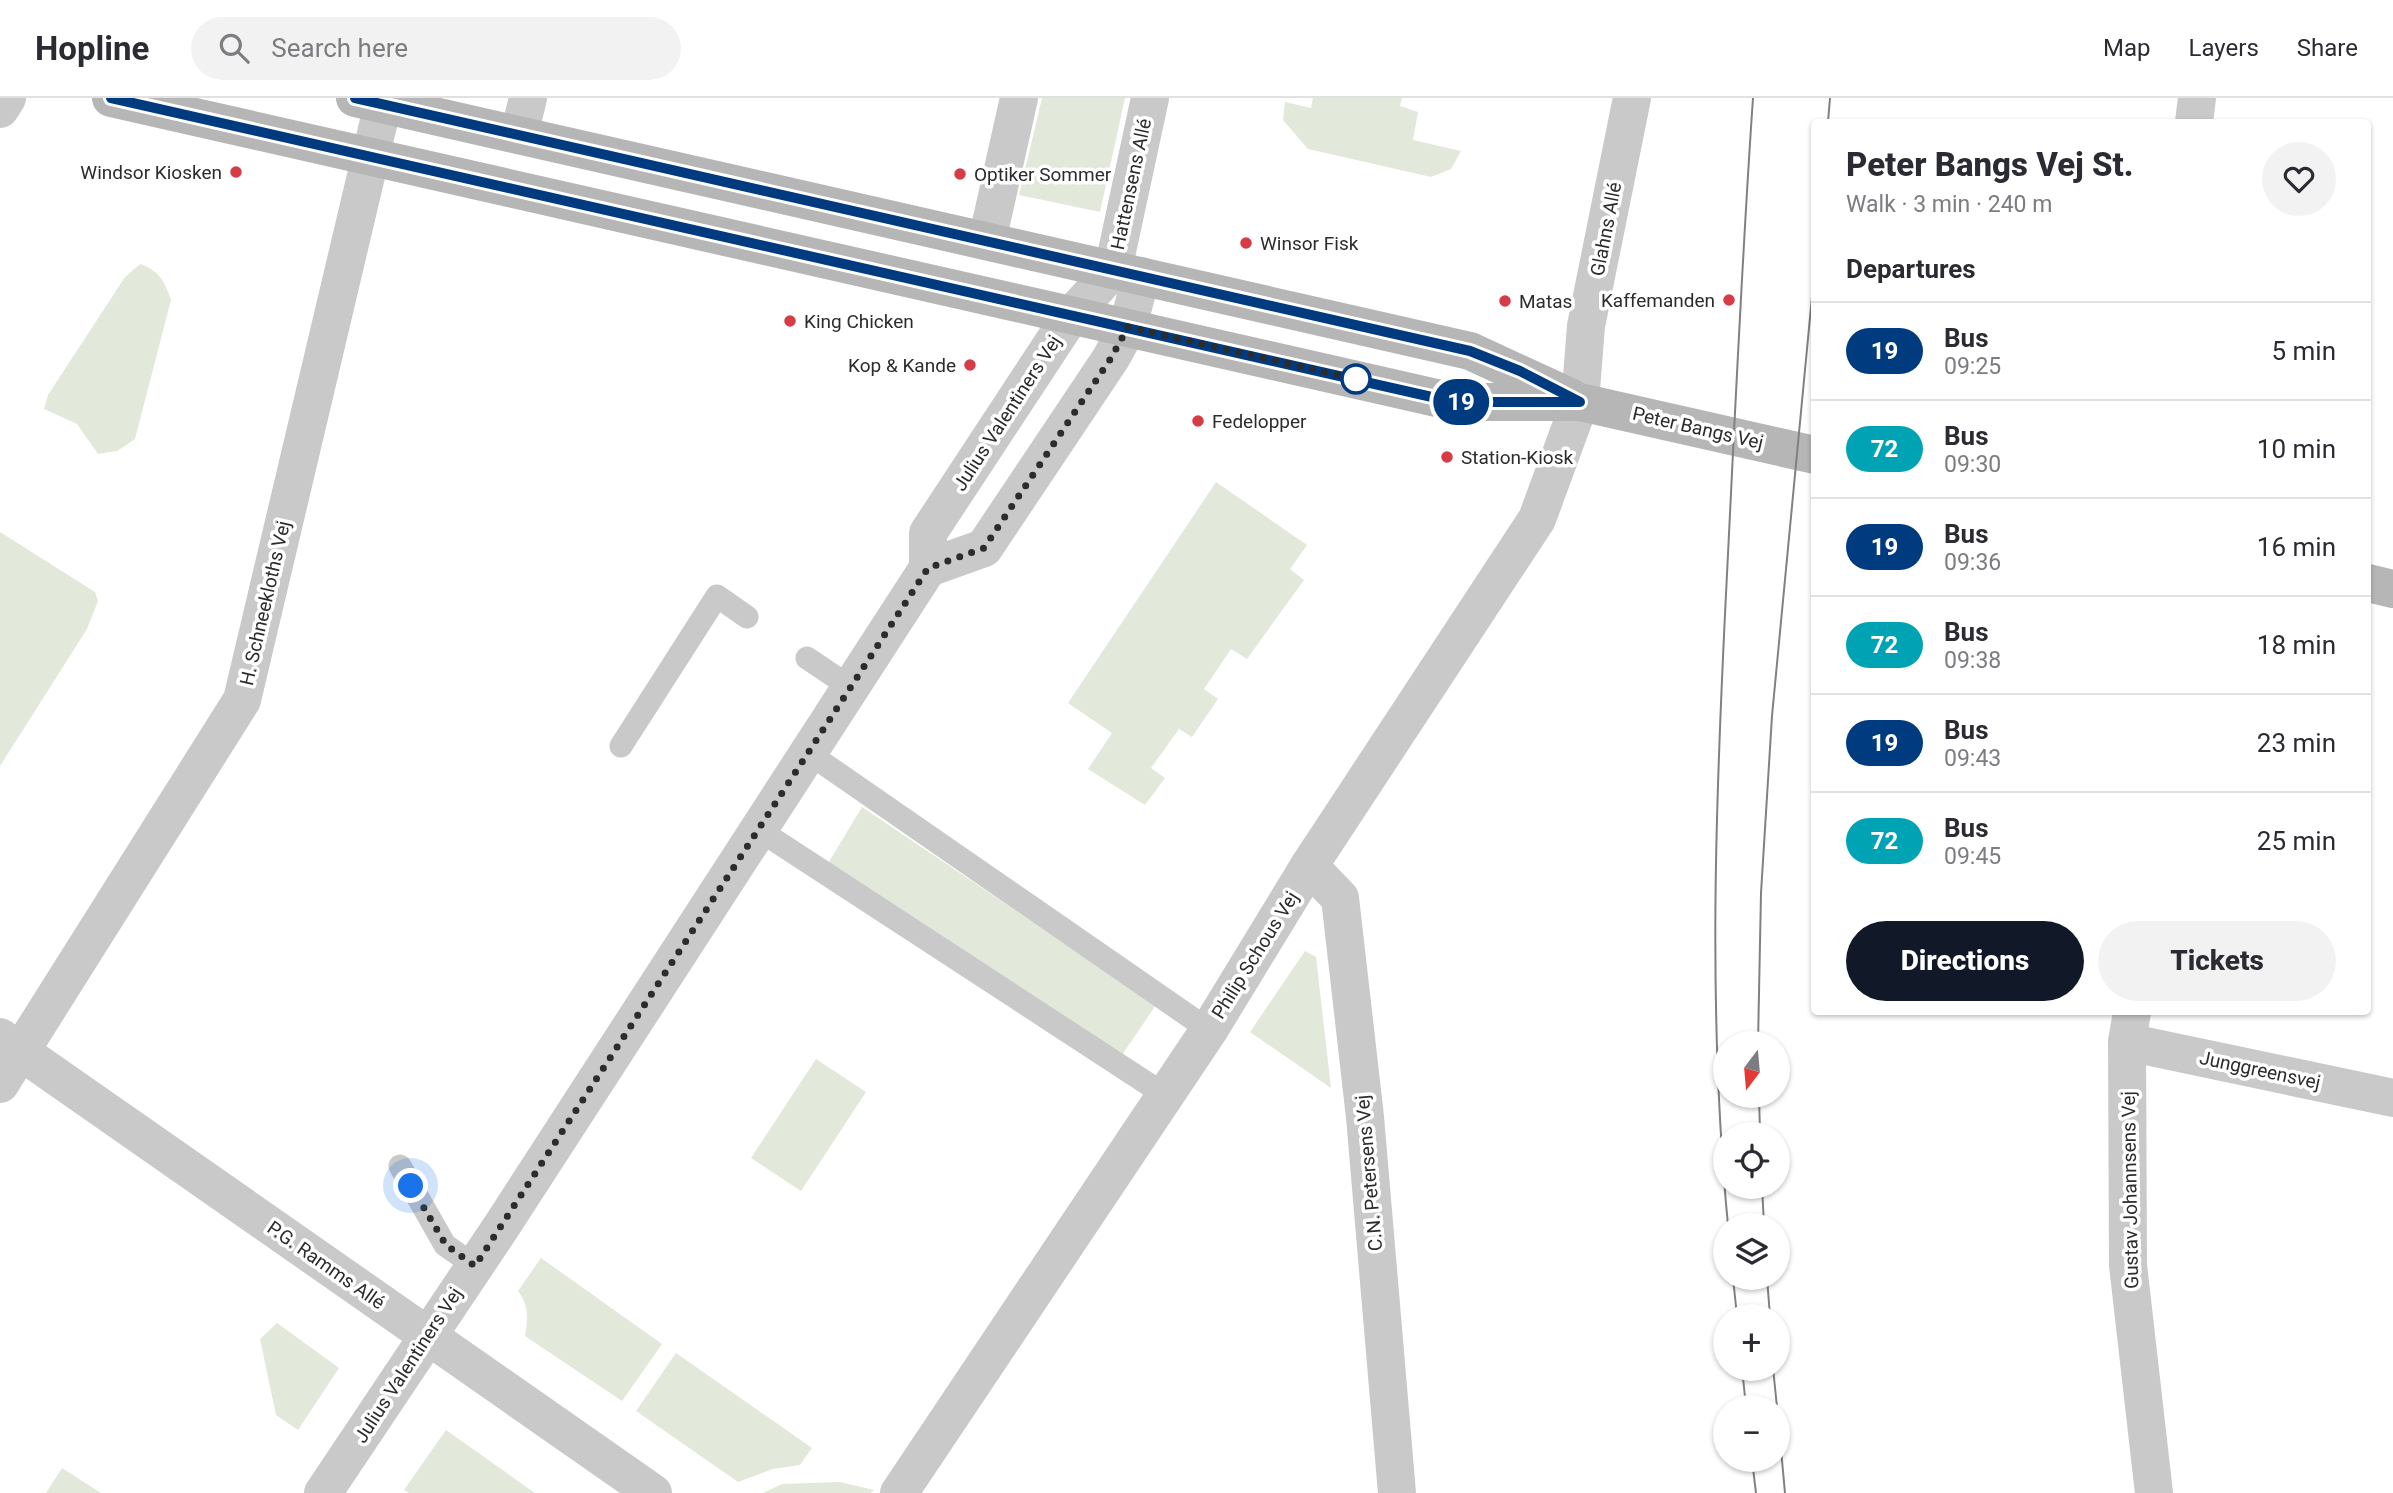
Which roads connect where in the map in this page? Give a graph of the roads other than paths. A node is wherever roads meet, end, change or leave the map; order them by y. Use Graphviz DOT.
graph roads {
  1 [pos="7,98"];
  2 [pos="111,98"];
  3 [pos="528,98"];
  4 [pos="1019,98"];
  5 [pos="1150,98"];
  6 [pos="1632,98"];
  7 [pos="2197,98"];
  8 [pos="369,101"];
  9 [pos="0,109"];
  10 [pos="229,110"];
  11 [pos="2194,119"];
  12 [pos="519,135"];
  13 [pos="371,155"];
  14 [pos="506,186"];
  15 [pos="987,241"];
  16 [pos="1127,273"];
  17 [pos="976,292"];
  18 [pos="1070,317"];
  19 [pos="1128,327"];
  20 [pos="1580,402"];
  21 [pos="1811,455"];
  22 [pos="928,568"];
  23 [pos="2371,584"];
  24 [pos="2393,589"];
  25 [pos="747,617"];
  26 [pos="807,658"];
  27 [pos="850,687"];
  28 [pos="621,746"];
  29 [pos="807,752"];
  30 [pos="759,830"];
  31 [pos="1310,866"];
  32 [pos="2130,1027"];
  33 [pos="1209,1030"];
  34 [pos="10,1045"];
  35 [pos="0,1084"];
  36 [pos="1164,1095"];
  37 [pos="2393,1098"];
  38 [pos="400,1166"];
  39 [pos="475,1266"];
  40 [pos="427,1336"];
  41 [pos="323,1493"];
  42 [pos="653,1493"];
  43 [pos="900,1493"];
  44 [pos="1397,1493"];
  45 [pos="2154,1493"];
  1 -- 9 [label="street"];
  2 -- 10 [label="street, Peter Bangs Vej"];
  3 -- 12 [label="street"];
  4 -- 15 [label="street"];
  5 -- 16 [label="street, Hattensens Allé"];
  6 -- 20 [label="street, Glahns Allé"];
  7 -- 11 [label="street"];
  8 -- 12 [label="street, Peter Bangs Vej"];
  8 -- 13 [label="street, H. Schneekloths Vej"];
  10 -- 13 [label="street, Peter Bangs Vej"];
  12 -- 14 [label="street"];
  12 -- 15 [label="street, Peter Bangs Vej"];
  13 -- 14 [label="street, Peter Bangs Vej"];
  13 -- 34 [label="street, H. Schneekloths Vej"];
  14 -- 17 [label="street, Peter Bangs Vej"];
  15 -- 16 [label="street, Peter Bangs Vej"];
  15 -- 17 [label="street"];
  16 -- 18 [label="street, Julius Valentiners Vej"];
  16 -- 19 [label="street"];
  16 -- 20 [label="street, Peter Bangs Vej"];
  17 -- 18 [label="street, Peter Bangs Vej"];
  18 -- 19 [label="street, Peter Bangs Vej"];
  18 -- 22 [label="street, Julius Valentiners Vej"];
  19 -- 20 [label="street, Peter Bangs Vej"];
  19 -- 22 [label="street"];
  20 -- 21 [label="street, Peter Bangs Vej"];
  20 -- 31 [label="street, Philip Schous Vej"];
  22 -- 27 [label="street, Julius Valentiners Vej"];
  23 -- 24 [label="street"];
  25 -- 28 [label="lane"];
  26 -- 27 [label="lane"];
  27 -- 29 [label="street, Julius Valentiners Vej"];
  29 -- 30 [label="street, Julius Valentiners Vej"];
  29 -- 33 [label="lane"];
  30 -- 36 [label="lane"];
  30 -- 39 [label="street, Julius Valentiners Vej"];
  31 -- 33 [label="street, Philip Schous Vej"];
  31 -- 44 [label="street, C.N. Petersens Vej"];
  32 -- 37 [label="street, Junggreensvej"];
  32 -- 45 [label="street, Gustav Johannsens Vej"];
  33 -- 36 [label="street, Philip Schous Vej"];
  34 -- 35 [label="street, H. Schneekloths Vej"];
  34 -- 40 [label="street, P.G. Ramms Allé"];
  36 -- 43 [label="street, Philip Schous Vej"];
  38 -- 39 [label="lane"];
  39 -- 40 [label="street, Julius Valentiners Vej"];
  40 -- 41 [label="street, Julius Valentiners Vej"];
  40 -- 42 [label="street, P.G. Ramms Allé"];
}
